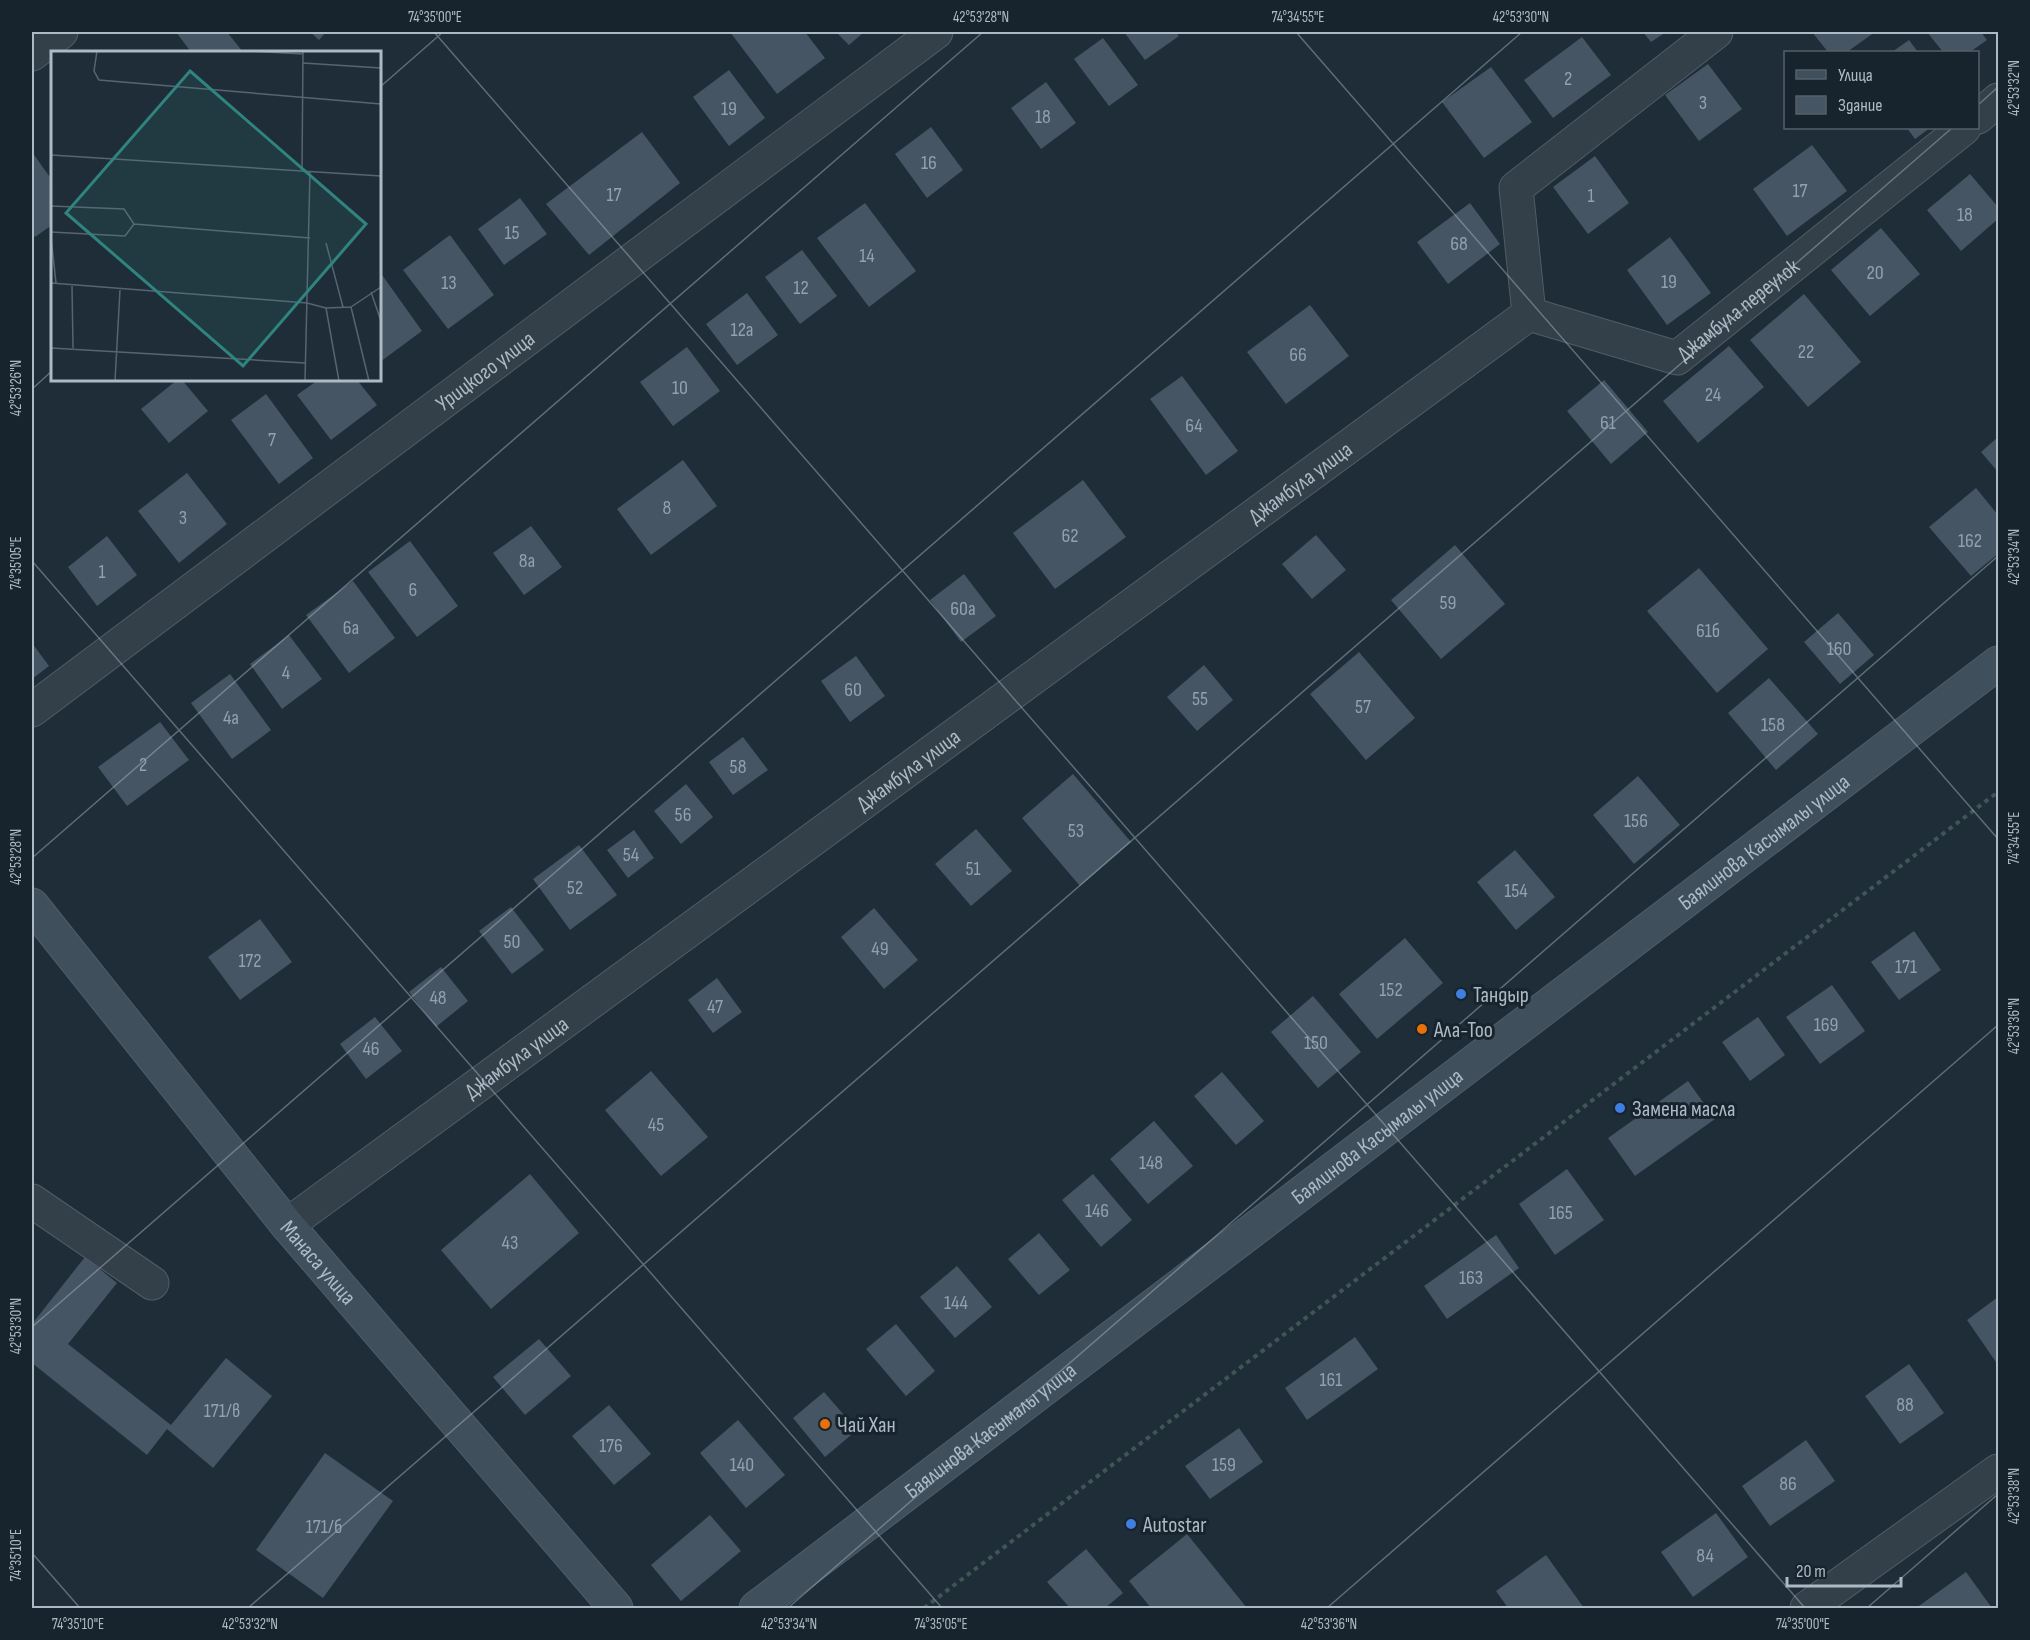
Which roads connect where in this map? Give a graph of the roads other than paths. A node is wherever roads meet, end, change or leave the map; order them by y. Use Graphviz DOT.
graph roads {
  1 [pos="61,32"];
  2 [pos="936,32"];
  3 [pos="1716,32"];
  4 [pos="32,54"];
  5 [pos="1998,100"];
  6 [pos="1979,115"];
  7 [pos="1963,129"];
  8 [pos="1529,314"];
  9 [pos="1998,663"];
  10 [pos="32,710"];
  11 [pos="32,905"];
  12 [pos="32,1202"];
  13 [pos="287,1225"];
  14 [pos="152,1283"];
  15 [pos="1998,1471"];
  16 [pos="616,1608"];
  17 [pos="756,1608"];
  18 [pos="1808,1608"];
  1 -- 4 [label="street"];
  2 -- 10 [label="street, Урицкого улица"];
  3 -- 8 [label="street"];
  5 -- 6 [label="street"];
  7 -- 8 [label="street, Джамбула переулок"];
  8 -- 13 [label="street, Джамбула улица"];
  9 -- 17 [label="main road, Баялинова Касымалы улица"];
  11 -- 13 [label="main road, Манаса улица"];
  12 -- 14 [label="street"];
  13 -- 16 [label="main road, Манаса улица"];
  15 -- 18 [label="street"];
}
